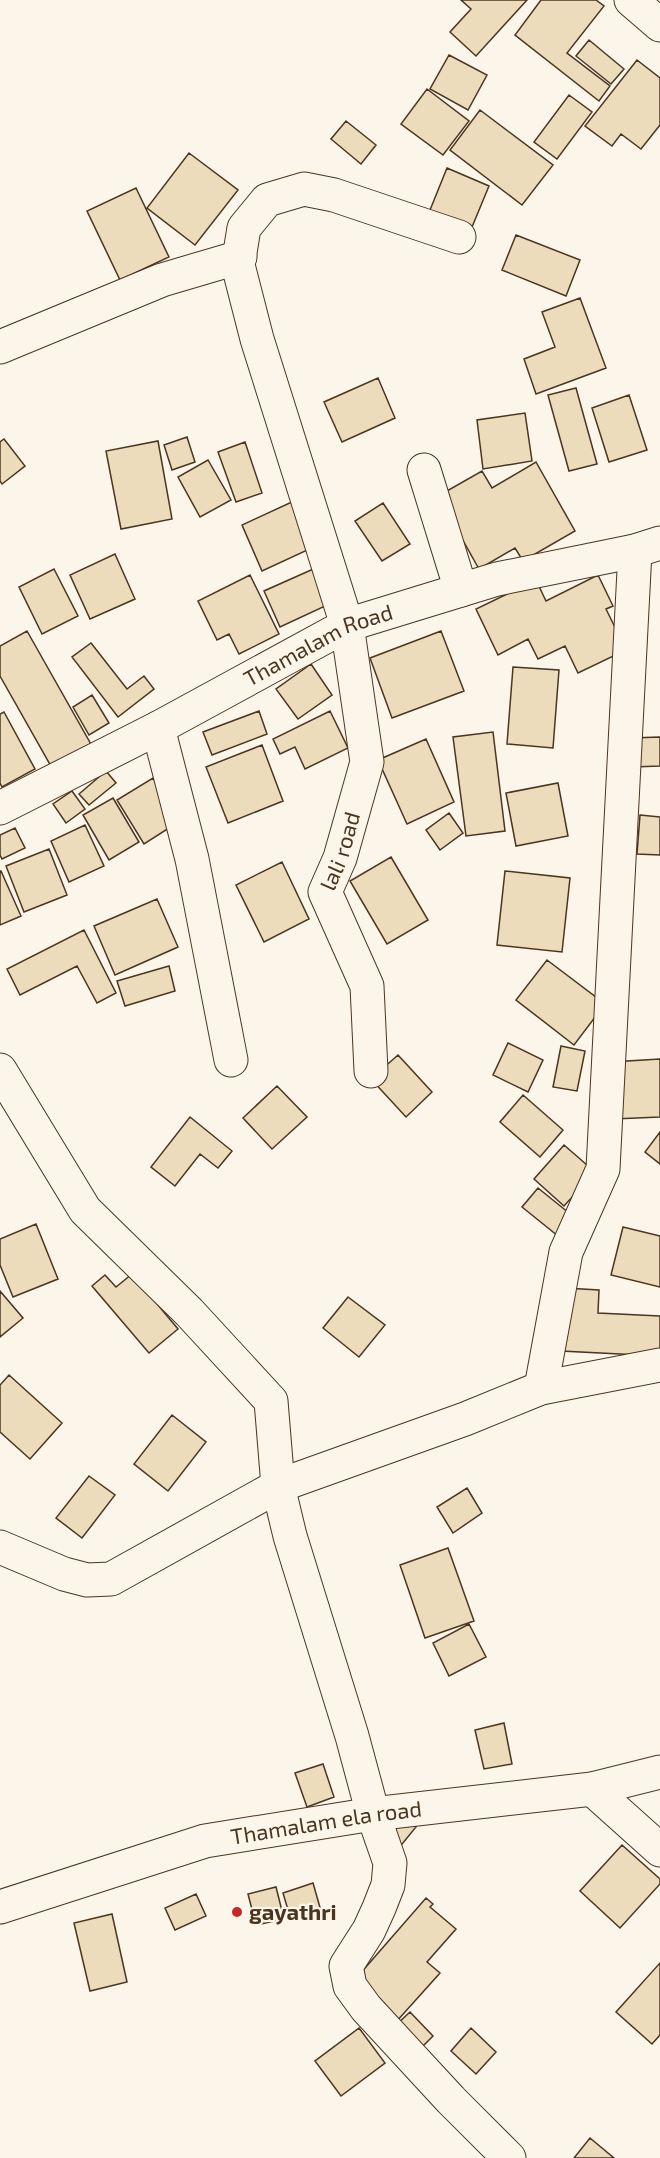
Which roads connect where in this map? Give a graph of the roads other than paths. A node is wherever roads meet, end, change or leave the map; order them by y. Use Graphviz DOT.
graph roads {
  1 [pos="631,0"];
  2 [pos="660,24"];
  3 [pos="459,237"];
  4 [pos="240,257"];
  5 [pos="0,347"];
  6 [pos="424,470"];
  7 [pos="647,547"];
  8 [pos="461,590"];
  9 [pos="347,625"];
  10 [pos="158,728"];
  11 [pos="0,808"];
  12 [pos="231,1060"];
  13 [pos="0,1070"];
  14 [pos="371,1071"];
  15 [pos="660,1365"];
  16 [pos="541,1388"];
  17 [pos="278,1486"];
  18 [pos="0,1547"];
  19 [pos="660,1772"];
  20 [pos="592,1789"];
  21 [pos="373,1814"];
  22 [pos="660,1850"];
  23 [pos="0,1906"];
  24 [pos="509,2158"];
  1 -- 2 [label="street"];
  3 -- 4 [label="street, lali road"];
  4 -- 5 [label="street"];
  4 -- 9 [label="street, lali road"];
  6 -- 8 [label="street"];
  7 -- 8 [label="street, Thamalam Road"];
  7 -- 16 [label="street"];
  8 -- 9 [label="street, Thamalam Road"];
  9 -- 10 [label="street, Thamalam Road"];
  9 -- 14 [label="street, lali road"];
  10 -- 11 [label="street, Thamalam Road"];
  10 -- 12 [label="street"];
  13 -- 17 [label="street"];
  15 -- 16 [label="street"];
  16 -- 17 [label="street"];
  17 -- 18 [label="street"];
  17 -- 21 [label="street"];
  19 -- 20 [label="street, Thamalam ela road"];
  20 -- 21 [label="street, Thamalam ela road"];
  20 -- 22 [label="street"];
  21 -- 23 [label="street, Thamalam ela road"];
  21 -- 24 [label="street"];
}
